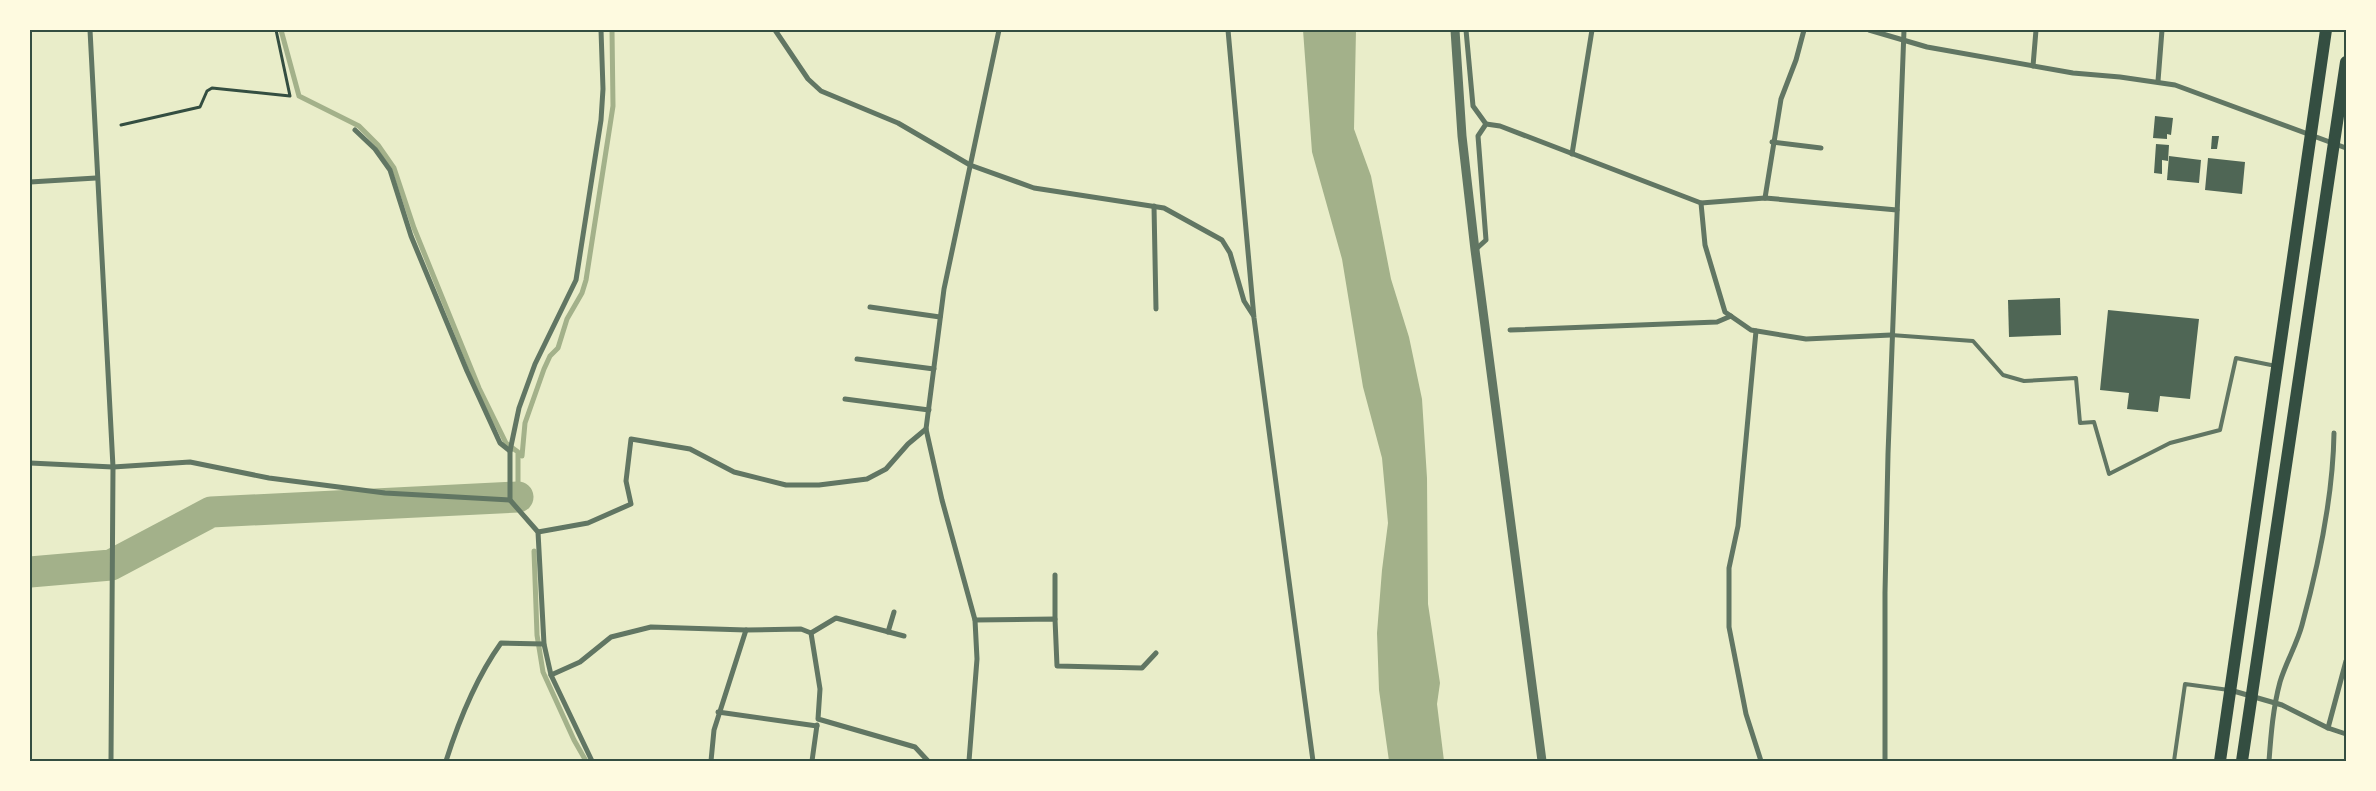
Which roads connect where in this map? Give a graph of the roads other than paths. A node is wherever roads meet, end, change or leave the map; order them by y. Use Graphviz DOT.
graph roads {
  1 [pos="90,30"];
  2 [pos="601,30"];
  3 [pos="775,30"];
  4 [pos="999,30"];
  5 [pos="1228,30"];
  6 [pos="1455,30"];
  7 [pos="1466,30"];
  8 [pos="1592,30"];
  9 [pos="1804,30"];
  10 [pos="1869,30"];
  11 [pos="1904,30"];
  12 [pos="2036,30"];
  13 [pos="2162,30"];
  14 [pos="2326,30"];
  15 [pos="1904,38"];
  16 [pos="2346,62"];
  17 [pos="2033,66"];
  18 [pos="2158,81"];
  19 [pos="1486,124"];
  20 [pos="356,130"];
  21 [pos="2311,137"];
  22 [pos="1772,142"];
  23 [pos="2340,146"];
  24 [pos="1822,148"];
  25 [pos="1572,154"];
  26 [pos="970,166"];
  27 [pos="96,178"];
  28 [pos="30,182"];
  29 [pos="1765,198"];
  30 [pos="1701,202"];
  31 [pos="1154,206"];
  32 [pos="1897,210"];
  33 [pos="1475,250"];
  34 [pos="870,306"];
  35 [pos="1156,309"];
  36 [pos="1731,316"];
  37 [pos="940,318"];
  38 [pos="1254,318"];
  39 [pos="1510,330"];
  40 [pos="1756,331"];
  41 [pos="1891,335"];
  42 [pos="857,359"];
  43 [pos="2278,366"];
  44 [pos="934,369"];
  45 [pos="845,400"];
  46 [pos="929,410"];
  47 [pos="926,429"];
  48 [pos="2334,433"];
  49 [pos="510,451"];
  50 [pos="30,462"];
  51 [pos="113,467"];
  52 [pos="510,500"];
  53 [pos="538,532"];
  54 [pos="1055,575"];
  55 [pos="894,612"];
  56 [pos="1055,619"];
  57 [pos="975,620"];
  58 [pos="746,630"];
  59 [pos="888,632"];
  60 [pos="811,633"];
  61 [pos="904,636"];
  62 [pos="544,644"];
  63 [pos="1156,653"];
  64 [pos="2346,661"];
  65 [pos="551,675"];
  66 [pos="2230,690"];
  67 [pos="2251,697"];
  68 [pos="2276,703"];
  69 [pos="718,712"];
  70 [pos="818,719"];
  71 [pos="817,726"];
  72 [pos="2328,728"];
  73 [pos="2346,734"];
  74 [pos="111,761"];
  75 [pos="446,761"];
  76 [pos="592,761"];
  77 [pos="711,761"];
  78 [pos="812,761"];
  79 [pos="928,761"];
  80 [pos="968,761"];
  81 [pos="1313,761"];
  82 [pos="1542,761"];
  83 [pos="1761,761"];
  84 [pos="1885,761"];
  85 [pos="2174,761"];
  86 [pos="2220,761"];
  87 [pos="2242,761"];
  88 [pos="2269,761"];
  1 -- 27 [label="street"];
  2 -- 49 [label="street"];
  3 -- 26 [label="street"];
  4 -- 26 [label="street"];
  5 -- 38 [label="street"];
  6 -- 33 [label="street"];
  7 -- 19 [label="street"];
  8 -- 25 [label="street"];
  9 -- 22 [label="street"];
  10 -- 15 [label="street"];
  11 -- 15 [label="street"];
  12 -- 17 [label="street"];
  13 -- 18 [label="street"];
  14 -- 21 [label="main road"];
  15 -- 17 [label="street"];
  15 -- 32 [label="street"];
  16 -- 23 [label="main road"];
  17 -- 18 [label="street"];
  18 -- 21 [label="street"];
  19 -- 25 [label="street"];
  19 -- 33 [label="street"];
  20 -- 49 [label="street"];
  21 -- 23 [label="street"];
  21 -- 43 [label="main road"];
  22 -- 24 [label="street"];
  22 -- 29 [label="street"];
  23 -- 67 [label="main road"];
  25 -- 30 [label="street"];
  26 -- 31 [label="street"];
  26 -- 37 [label="street"];
  27 -- 28 [label="street"];
  27 -- 51 [label="street"];
  29 -- 30 [label="street"];
  29 -- 32 [label="street"];
  30 -- 36 [label="street"];
  31 -- 35 [label="street"];
  31 -- 38 [label="street"];
  32 -- 41 [label="street"];
  33 -- 82 [label="street"];
  34 -- 37 [label="street"];
  36 -- 39 [label="street"];
  36 -- 40 [label="street"];
  37 -- 44 [label="street"];
  38 -- 81 [label="street"];
  40 -- 41 [label="street"];
  40 -- 83 [label="street"];
  41 -- 43 [label="lane"];
  41 -- 84 [label="street"];
  42 -- 44 [label="street"];
  43 -- 66 [label="main road"];
  44 -- 46 [label="street"];
  45 -- 46 [label="street"];
  46 -- 47 [label="street"];
  47 -- 53 [label="street"];
  47 -- 57 [label="street"];
  48 -- 68 [label="street"];
  49 -- 52 [label="street"];
  50 -- 51 [label="street"];
  51 -- 52 [label="street"];
  51 -- 74 [label="street"];
  52 -- 53 [label="street"];
  53 -- 62 [label="street"];
  54 -- 56 [label="street"];
  55 -- 59 [label="street"];
  56 -- 57 [label="street"];
  56 -- 63 [label="street"];
  57 -- 80 [label="street"];
  58 -- 60 [label="street"];
  58 -- 65 [label="street"];
  58 -- 69 [label="street"];
  59 -- 60 [label="street"];
  59 -- 61 [label="street"];
  60 -- 70 [label="street"];
  62 -- 65 [label="street"];
  62 -- 75 [label="street"];
  64 -- 72 [label="street"];
  65 -- 76 [label="street"];
  66 -- 67 [label="street"];
  66 -- 85 [label="lane"];
  66 -- 86 [label="main road"];
  67 -- 68 [label="street"];
  67 -- 87 [label="main road"];
  68 -- 72 [label="street"];
  68 -- 88 [label="street"];
  69 -- 71 [label="street"];
  69 -- 77 [label="street"];
  70 -- 71 [label="street"];
  70 -- 79 [label="street"];
  71 -- 78 [label="street"];
  72 -- 73 [label="street"];
}
